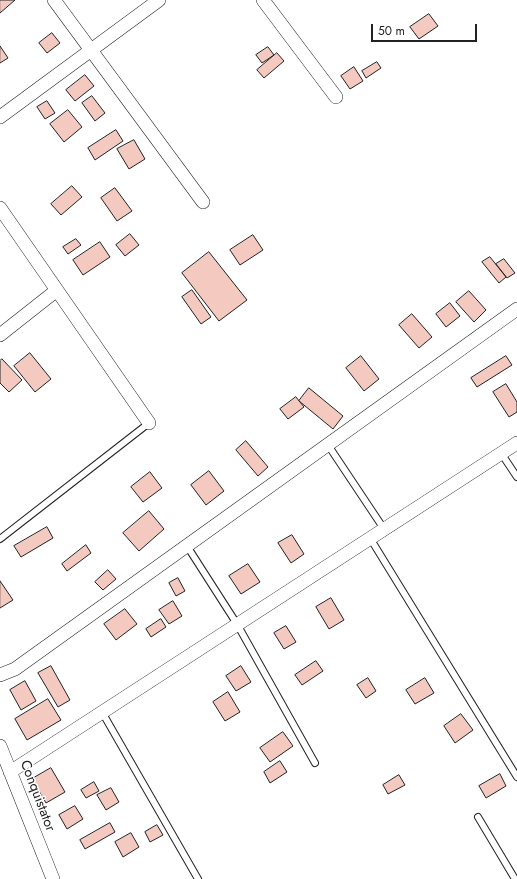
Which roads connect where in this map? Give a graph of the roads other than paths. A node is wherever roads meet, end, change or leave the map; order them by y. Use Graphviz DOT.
graph roads {
  1 [pos="54,0"];
  2 [pos="159,0"];
  3 [pos="263,0"];
  4 [pos="91,50"];
  5 [pos="336,97"];
  6 [pos="0,117"];
  7 [pos="202,202"];
  8 [pos="0,208"];
  9 [pos="57,290"];
  10 [pos="517,309"];
  11 [pos="0,335"];
  12 [pos="149,423"];
  13 [pos="517,443"];
  14 [pos="328,445"];
  15 [pos="501,453"];
  16 [pos="517,477"];
  17 [pos="384,529"];
  18 [pos="370,538"];
  19 [pos="0,539"];
  20 [pos="187,546"];
  21 [pos="237,624"];
  22 [pos="0,675"];
  23 [pos="102,712"];
  24 [pos="0,746"];
  25 [pos="316,763"];
  26 [pos="10,772"];
  27 [pos="517,777"];
  28 [pos="478,817"];
  29 [pos="52,879"];
  30 [pos="198,879"];
  31 [pos="515,879"];
  1 -- 4 [label="street"];
  2 -- 4 [label="street"];
  3 -- 5 [label="street"];
  4 -- 6 [label="street"];
  4 -- 7 [label="street"];
  8 -- 9 [label="street"];
  9 -- 11 [label="street"];
  9 -- 12 [label="street"];
  10 -- 14 [label="street"];
  12 -- 19 [label="lane"];
  13 -- 15 [label="street"];
  14 -- 17 [label="lane"];
  14 -- 20 [label="street"];
  15 -- 16 [label="lane"];
  15 -- 17 [label="street"];
  17 -- 18 [label="street"];
  18 -- 21 [label="street"];
  18 -- 27 [label="lane"];
  20 -- 21 [label="lane"];
  20 -- 22 [label="street"];
  21 -- 23 [label="street"];
  21 -- 25 [label="lane"];
  23 -- 26 [label="street"];
  23 -- 30 [label="lane"];
  24 -- 26 [label="street, Conquistator"];
  26 -- 29 [label="street, Conquistator"];
  28 -- 31 [label="lane"];
}
